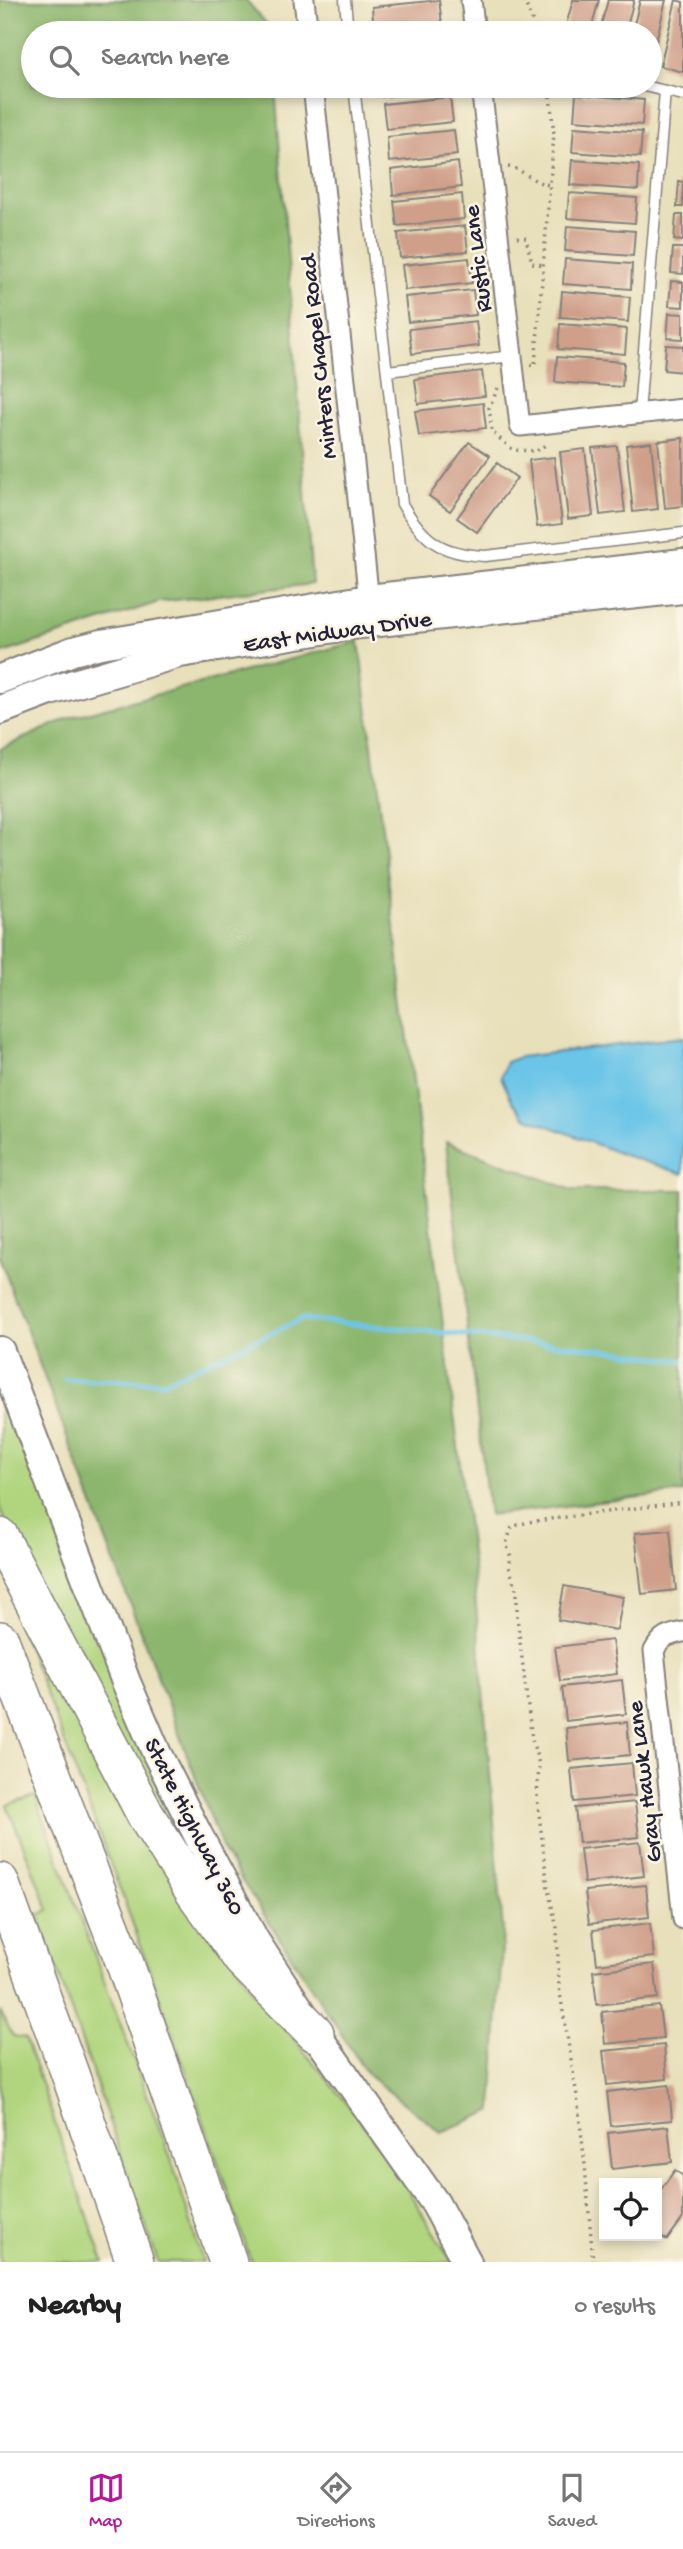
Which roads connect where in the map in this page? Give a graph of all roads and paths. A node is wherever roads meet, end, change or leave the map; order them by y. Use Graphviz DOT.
graph roads {
  1 [pos="304,0"];
  2 [pos="345,0"];
  3 [pos="471,0"];
  4 [pos="524,0"];
  5 [pos="307,21"];
  6 [pos="347,21"];
  7 [pos="474,21"];
  8 [pos="532,21"];
  9 [pos="662,90"];
  10 [pos="665,91"];
  11 [pos="683,95"];
  12 [pos="314,98"];
  13 [pos="355,98"];
  14 [pos="482,98"];
  15 [pos="551,98"];
  16 [pos="507,178"];
  17 [pos="550,185"];
  18 [pos="514,237"];
  19 [pos="543,265"];
  20 [pos="512,356"];
  21 [pos="387,371"];
  22 [pos="530,377"];
  23 [pos="683,409"];
  24 [pos="639,413"];
  25 [pos="683,533"];
  26 [pos="683,563"];
  27 [pos="683,589"];
  28 [pos="370,611"];
  29 [pos="0,679"];
  30 [pos="0,710"];
  31 [pos="0,1351"];
  32 [pos="683,1502"];
  33 [pos="0,1537"];
  34 [pos="683,1632"];
  35 [pos="0,1640"];
  36 [pos="0,1882"];
  37 [pos="683,1919"];
  38 [pos="316,2033"];
  39 [pos="135,2262"];
  40 [pos="228,2262"];
  41 [pos="467,2262"];
  42 [pos="593,2262"];
  1 -- 5 [label="street"];
  2 -- 6 [label="lane"];
  3 -- 7 [label="street"];
  4 -- 8 [label="path"];
  9 -- 10 [label="lane"];
  10 -- 11 [label="lane"];
  10 -- 24 [label="lane"];
  12 -- 28 [label="street, Minters Chapel Road"];
  13 -- 21 [label="lane"];
  14 -- 20 [label="street, Rustic Lane"];
  15 -- 17 [label="path"];
  16 -- 17 [label="path"];
  17 -- 19 [label="path"];
  18 -- 19 [label="path"];
  19 -- 22 [label="path"];
  20 -- 21 [label="lane"];
  20 -- 24 [label="street, Rustic Lane"];
  21 -- 25 [label="lane"];
  23 -- 24 [label="street"];
  26 -- 28 [label="main road, East Midway Drive"];
  27 -- 28 [label="main road, East Midway Drive"];
  28 -- 29 [label="main road, East Midway Drive"];
  28 -- 30 [label="main road, East Midway Drive"];
  31 -- 38 [label="main road, State Highway 360"];
  32 -- 42 [label="path"];
  33 -- 38 [label="highway"];
  34 -- 37 [label="street, Gray Hawk Lane"];
  35 -- 40 [label="highway"];
  36 -- 39 [label="highway"];
  38 -- 41 [label="main road, State Highway 360"];
}
